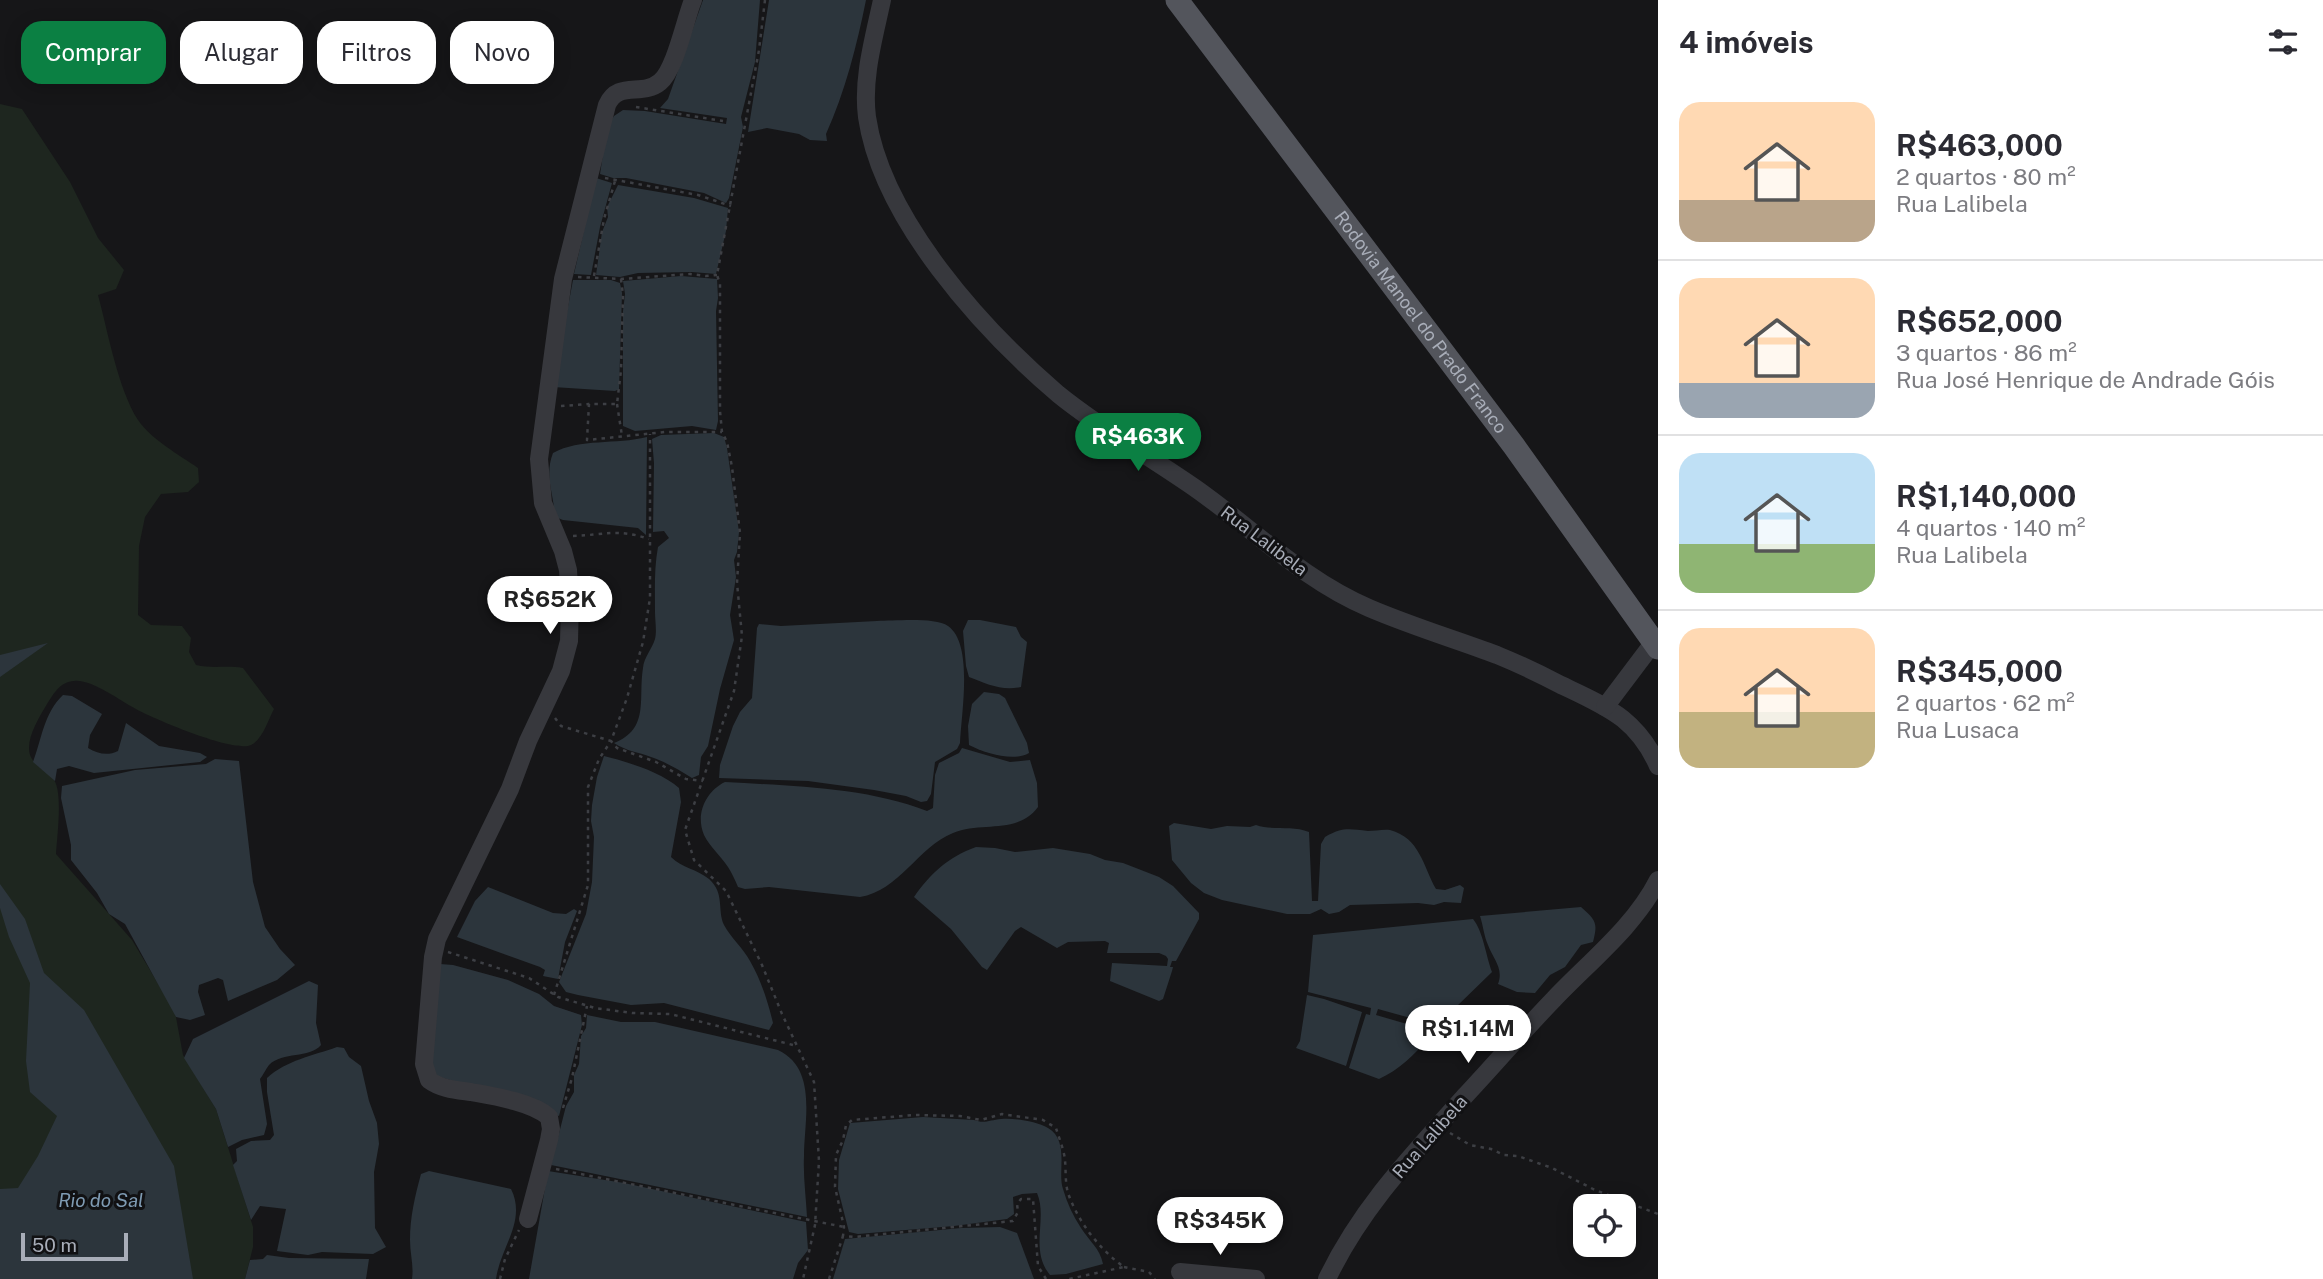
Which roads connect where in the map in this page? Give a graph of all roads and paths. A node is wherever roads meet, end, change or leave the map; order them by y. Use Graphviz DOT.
graph roads {
  1 [pos="693,0"];
  2 [pos="765,0"];
  3 [pos="882,0"];
  4 [pos="1177,0"];
  5 [pos="608,102"];
  6 [pos="723,121"];
  7 [pos="590,174"];
  8 [pos="615,181"];
  9 [pos="732,206"];
  10 [pos="718,275"];
  11 [pos="564,277"];
  12 [pos="593,278"];
  13 [pos="621,279"];
  14 [pos="589,404"];
  15 [pos="617,404"];
  16 [pos="547,407"];
  17 [pos="722,432"];
  18 [pos="650,434"];
  19 [pos="622,437"];
  20 [pos="556,537"];
  21 [pos="649,539"];
  22 [pos="1656,645"];
  23 [pos="548,698"];
  24 [pos="1605,707"];
  25 [pos="611,741"];
  26 [pos="1658,766"];
  27 [pos="703,781"];
  28 [pos="1658,880"];
  29 [pos="434,948"];
  30 [pos="554,995"];
  31 [pos="587,1006"];
  32 [pos="797,1046"];
  33 [pos="1438,1126"];
  34 [pos="551,1129"];
  35 [pos="543,1166"];
  36 [pos="1658,1213"];
  37 [pos="528,1219"];
  38 [pos="816,1222"];
  39 [pos="844,1227"];
  40 [pos="843,1236"];
  41 [pos="1339,1254"];
  42 [pos="1124,1267"];
  43 [pos="1180,1272"];
  44 [pos="500,1279"];
  45 [pos="803,1279"];
  46 [pos="829,1279"];
  47 [pos="1046,1279"];
  48 [pos="1069,1279"];
  49 [pos="1155,1279"];
  50 [pos="1256,1279"];
  51 [pos="1327,1279"];
  52 [pos="1342,1279"];
  1 -- 5 [label="street"];
  2 -- 9 [label="path"];
  3 -- 24 [label="street, Rua Lalibela"];
  4 -- 22 [label="main road, Rodovia Manoel do Prado Franco"];
  5 -- 6 [label="path"];
  5 -- 7 [label="street"];
  7 -- 8 [label="path"];
  7 -- 11 [label="street"];
  8 -- 9 [label="path"];
  8 -- 12 [label="path"];
  9 -- 10 [label="path"];
  10 -- 13 [label="path"];
  10 -- 17 [label="path"];
  11 -- 12 [label="path"];
  11 -- 16 [label="street"];
  12 -- 13 [label="path"];
  13 -- 15 [label="path"];
  14 -- 15 [label="path"];
  14 -- 16 [label="path"];
  14 -- 19 [label="path"];
  15 -- 19 [label="path"];
  16 -- 20 [label="street"];
  17 -- 18 [label="path"];
  17 -- 27 [label="path"];
  18 -- 19 [label="path"];
  18 -- 21 [label="path"];
  20 -- 21 [label="path"];
  20 -- 23 [label="street"];
  21 -- 25 [label="path"];
  22 -- 24 [label="street"];
  23 -- 25 [label="path"];
  23 -- 29 [label="street"];
  24 -- 26 [label="street, Rua Lalibela"];
  25 -- 27 [label="path"];
  25 -- 30 [label="path"];
  27 -- 32 [label="path"];
  28 -- 33 [label="street, Rua Lalibela"];
  29 -- 30 [label="path"];
  29 -- 34 [label="street"];
  30 -- 31 [label="path"];
  31 -- 32 [label="path"];
  31 -- 34 [label="path"];
  32 -- 38 [label="path"];
  33 -- 36 [label="path"];
  33 -- 41 [label="street, Rua Lalibela"];
  34 -- 35 [label="street"];
  35 -- 37 [label="street"];
  35 -- 38 [label="path"];
  37 -- 44 [label="path"];
  38 -- 39 [label="path"];
  38 -- 45 [label="path"];
  39 -- 40 [label="path"];
  39 -- 42 [label="path"];
  40 -- 46 [label="path"];
  40 -- 47 [label="path"];
  41 -- 51 [label="street, Rua Lalibela"];
  41 -- 52 [label="street"];
  42 -- 48 [label="path"];
  42 -- 49 [label="path"];
  43 -- 50 [label="street"];
}
